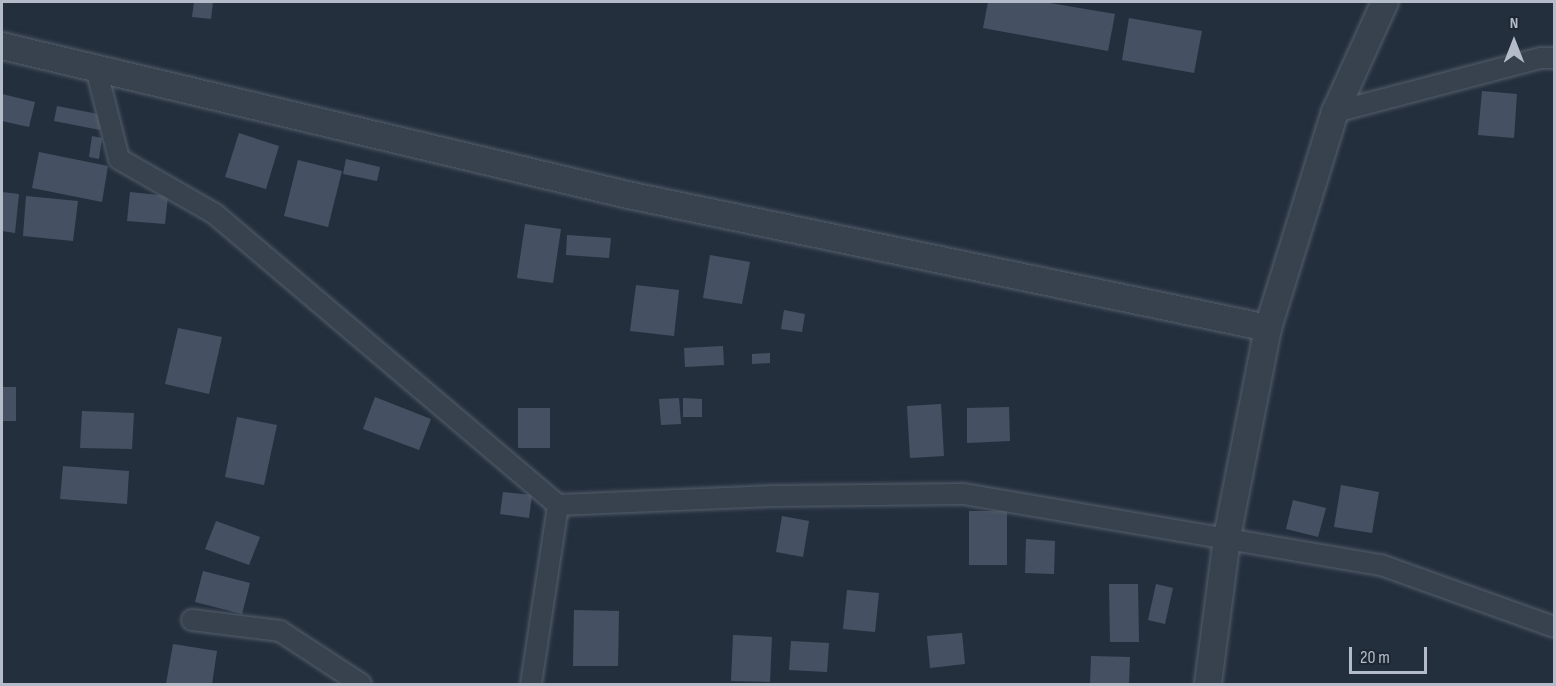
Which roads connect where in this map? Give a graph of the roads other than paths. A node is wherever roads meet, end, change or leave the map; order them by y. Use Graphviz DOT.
graph roads {
  1 [pos="1385,2"];
  2 [pos="2,46"];
  3 [pos="1554,58"];
  4 [pos="96,68"];
  5 [pos="1335,112"];
  6 [pos="1268,328"];
  7 [pos="558,505"];
  8 [pos="1227,537"];
  9 [pos="192,620"];
  10 [pos="1554,627"];
  11 [pos="361,684"];
  12 [pos="531,684"];
  13 [pos="1208,684"];
  1 -- 5 [label="street"];
  2 -- 4 [label="street"];
  3 -- 5 [label="street"];
  4 -- 6 [label="street"];
  4 -- 7 [label="street"];
  5 -- 6 [label="street"];
  6 -- 8 [label="street"];
  7 -- 8 [label="street"];
  7 -- 12 [label="street"];
  8 -- 10 [label="street"];
  8 -- 13 [label="street"];
  9 -- 11 [label="street"];
}
